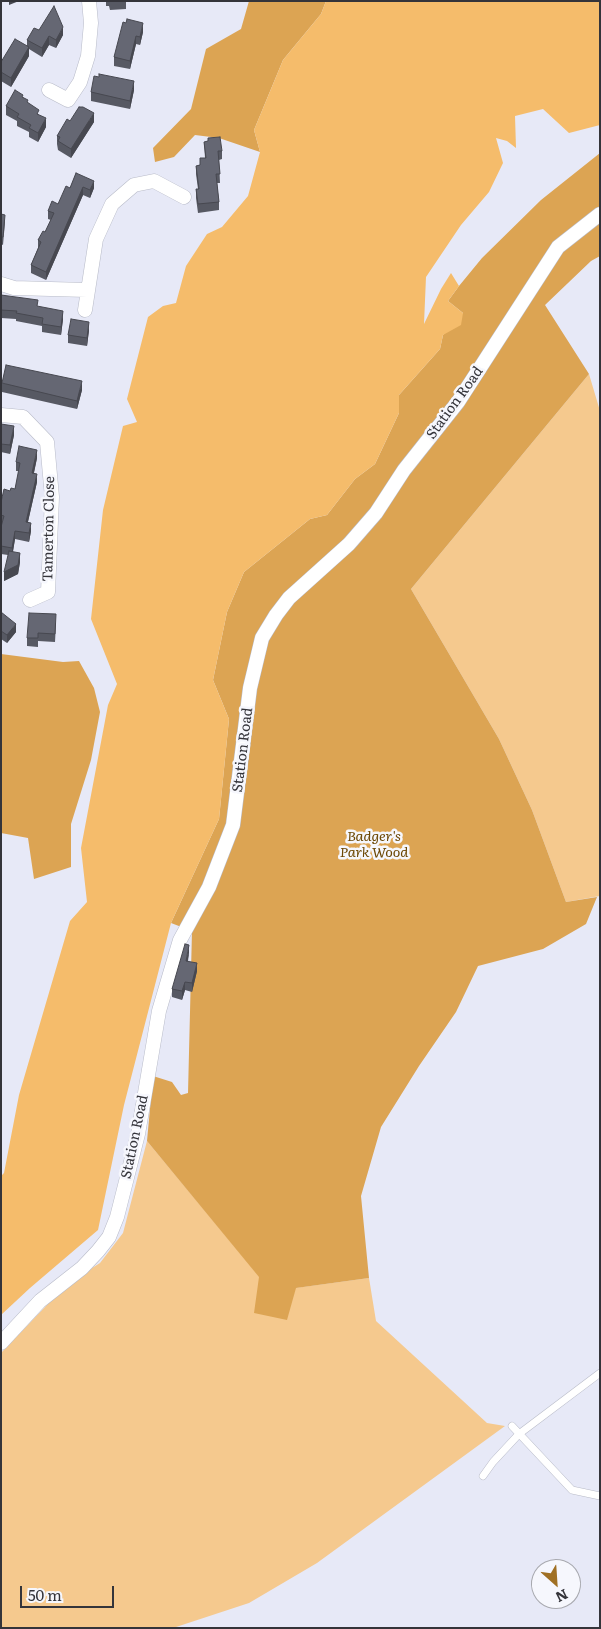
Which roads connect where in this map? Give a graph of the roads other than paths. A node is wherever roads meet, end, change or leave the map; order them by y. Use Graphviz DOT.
graph roads {
  1 [pos="89,1"];
  2 [pos="49,90"];
  3 [pos="184,197"];
  4 [pos="600,214"];
  5 [pos="1,284"];
  6 [pos="87,290"];
  7 [pos="85,310"];
  8 [pos="1,415"];
  9 [pos="30,600"];
  10 [pos="1,1343"];
  11 [pos="600,1373"];
  12 [pos="512,1426"];
  13 [pos="519,1434"];
  14 [pos="483,1476"];
  15 [pos="600,1496"];
  1 -- 2 [label="street"];
  3 -- 6 [label="street"];
  4 -- 10 [label="street, Station Road"];
  5 -- 6 [label="street"];
  6 -- 7 [label="street"];
  8 -- 9 [label="street, Tamerton Close"];
  11 -- 13 [label="lane"];
  12 -- 13 [label="lane"];
  13 -- 14 [label="lane"];
  13 -- 15 [label="lane"];
}
